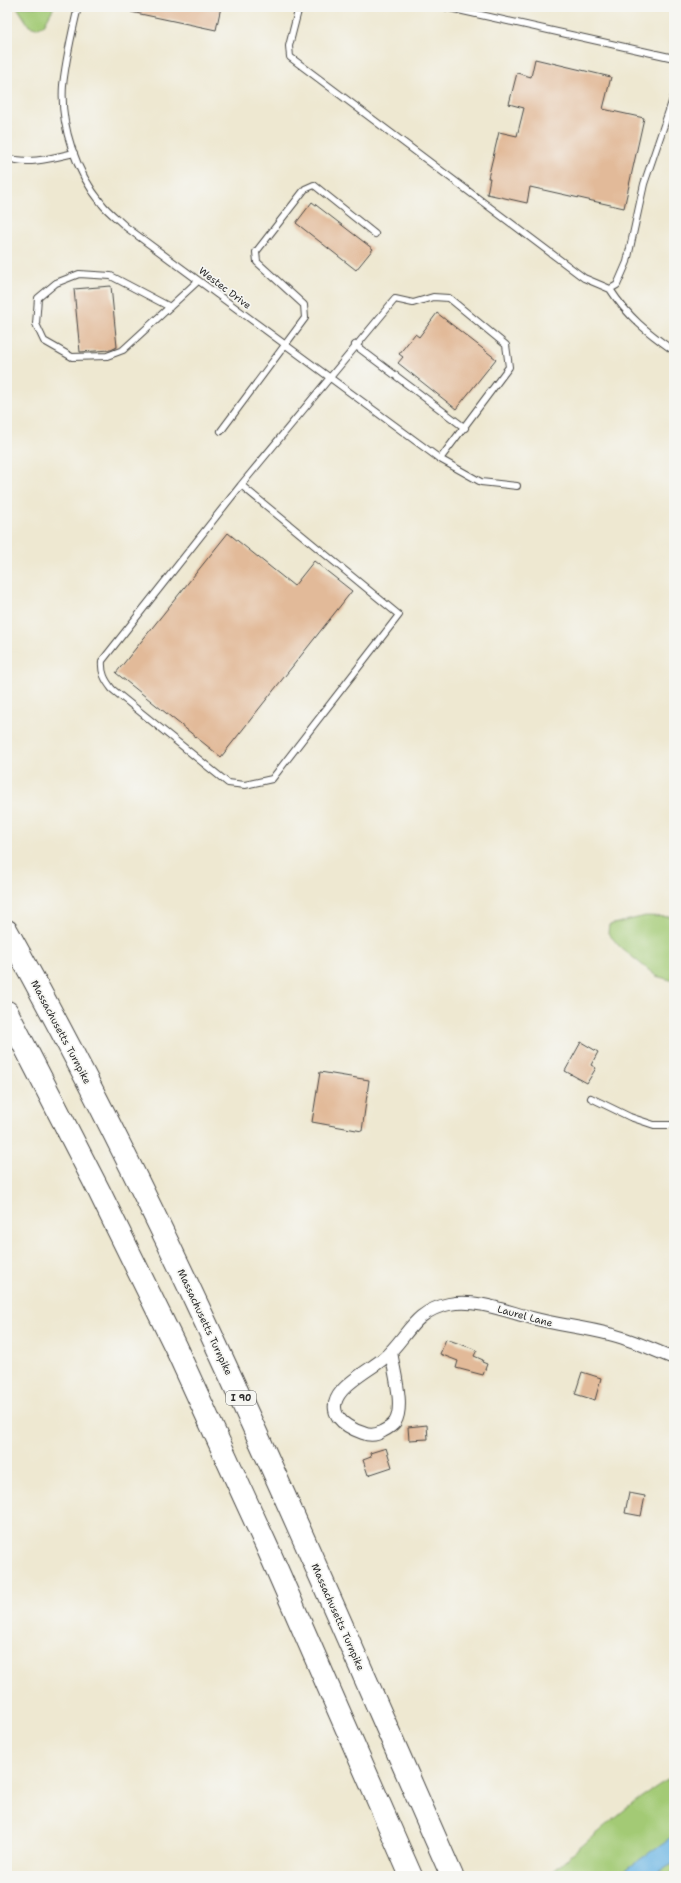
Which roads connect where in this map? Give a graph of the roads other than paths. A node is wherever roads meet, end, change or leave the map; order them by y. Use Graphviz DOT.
graph roads {
  1 [pos="78,7"];
  2 [pos="299,7"];
  3 [pos="445,7"];
  4 [pos="674,58"];
  5 [pos="674,96"];
  6 [pos="74,154"];
  7 [pos="7,158"];
  8 [pos="375,234"];
  9 [pos="198,281"];
  10 [pos="610,289"];
  11 [pos="170,307"];
  12 [pos="285,345"];
  13 [pos="355,346"];
  14 [pos="674,351"];
  15 [pos="328,377"];
  16 [pos="465,428"];
  17 [pos="221,431"];
  18 [pos="440,459"];
  19 [pos="241,484"];
  20 [pos="517,486"];
  21 [pos="7,930"];
  22 [pos="7,1012"];
  23 [pos="591,1098"];
  24 [pos="674,1125"];
  25 [pos="391,1351"];
  26 [pos="674,1358"];
  27 [pos="411,1876"];
  28 [pos="452,1876"];
  1 -- 6 [label="lane, Westec Drive"];
  2 -- 10 [label="lane"];
  3 -- 4 [label="lane"];
  5 -- 10 [label="lane"];
  6 -- 7 [label="lane"];
  6 -- 9 [label="lane, Westec Drive"];
  8 -- 12 [label="lane"];
  9 -- 11 [label="lane"];
  9 -- 12 [label="lane, Westec Drive"];
  10 -- 14 [label="lane"];
  11 -- 11 [label="lane"];
  12 -- 15 [label="lane, Westec Drive"];
  12 -- 17 [label="lane"];
  13 -- 15 [label="lane"];
  13 -- 16 [label="lane"];
  13 -- 16 [label="lane"];
  15 -- 18 [label="lane, Westec Drive"];
  15 -- 19 [label="lane"];
  16 -- 18 [label="lane"];
  18 -- 20 [label="lane, Westec Drive"];
  19 -- 19 [label="lane"];
  21 -- 28 [label="highway, Massachusetts Turnpike / I 90"];
  22 -- 27 [label="highway"];
  23 -- 24 [label="lane"];
  25 -- 25 [label="street, Laurel Lane"];
  25 -- 26 [label="street, Laurel Lane"];
}
